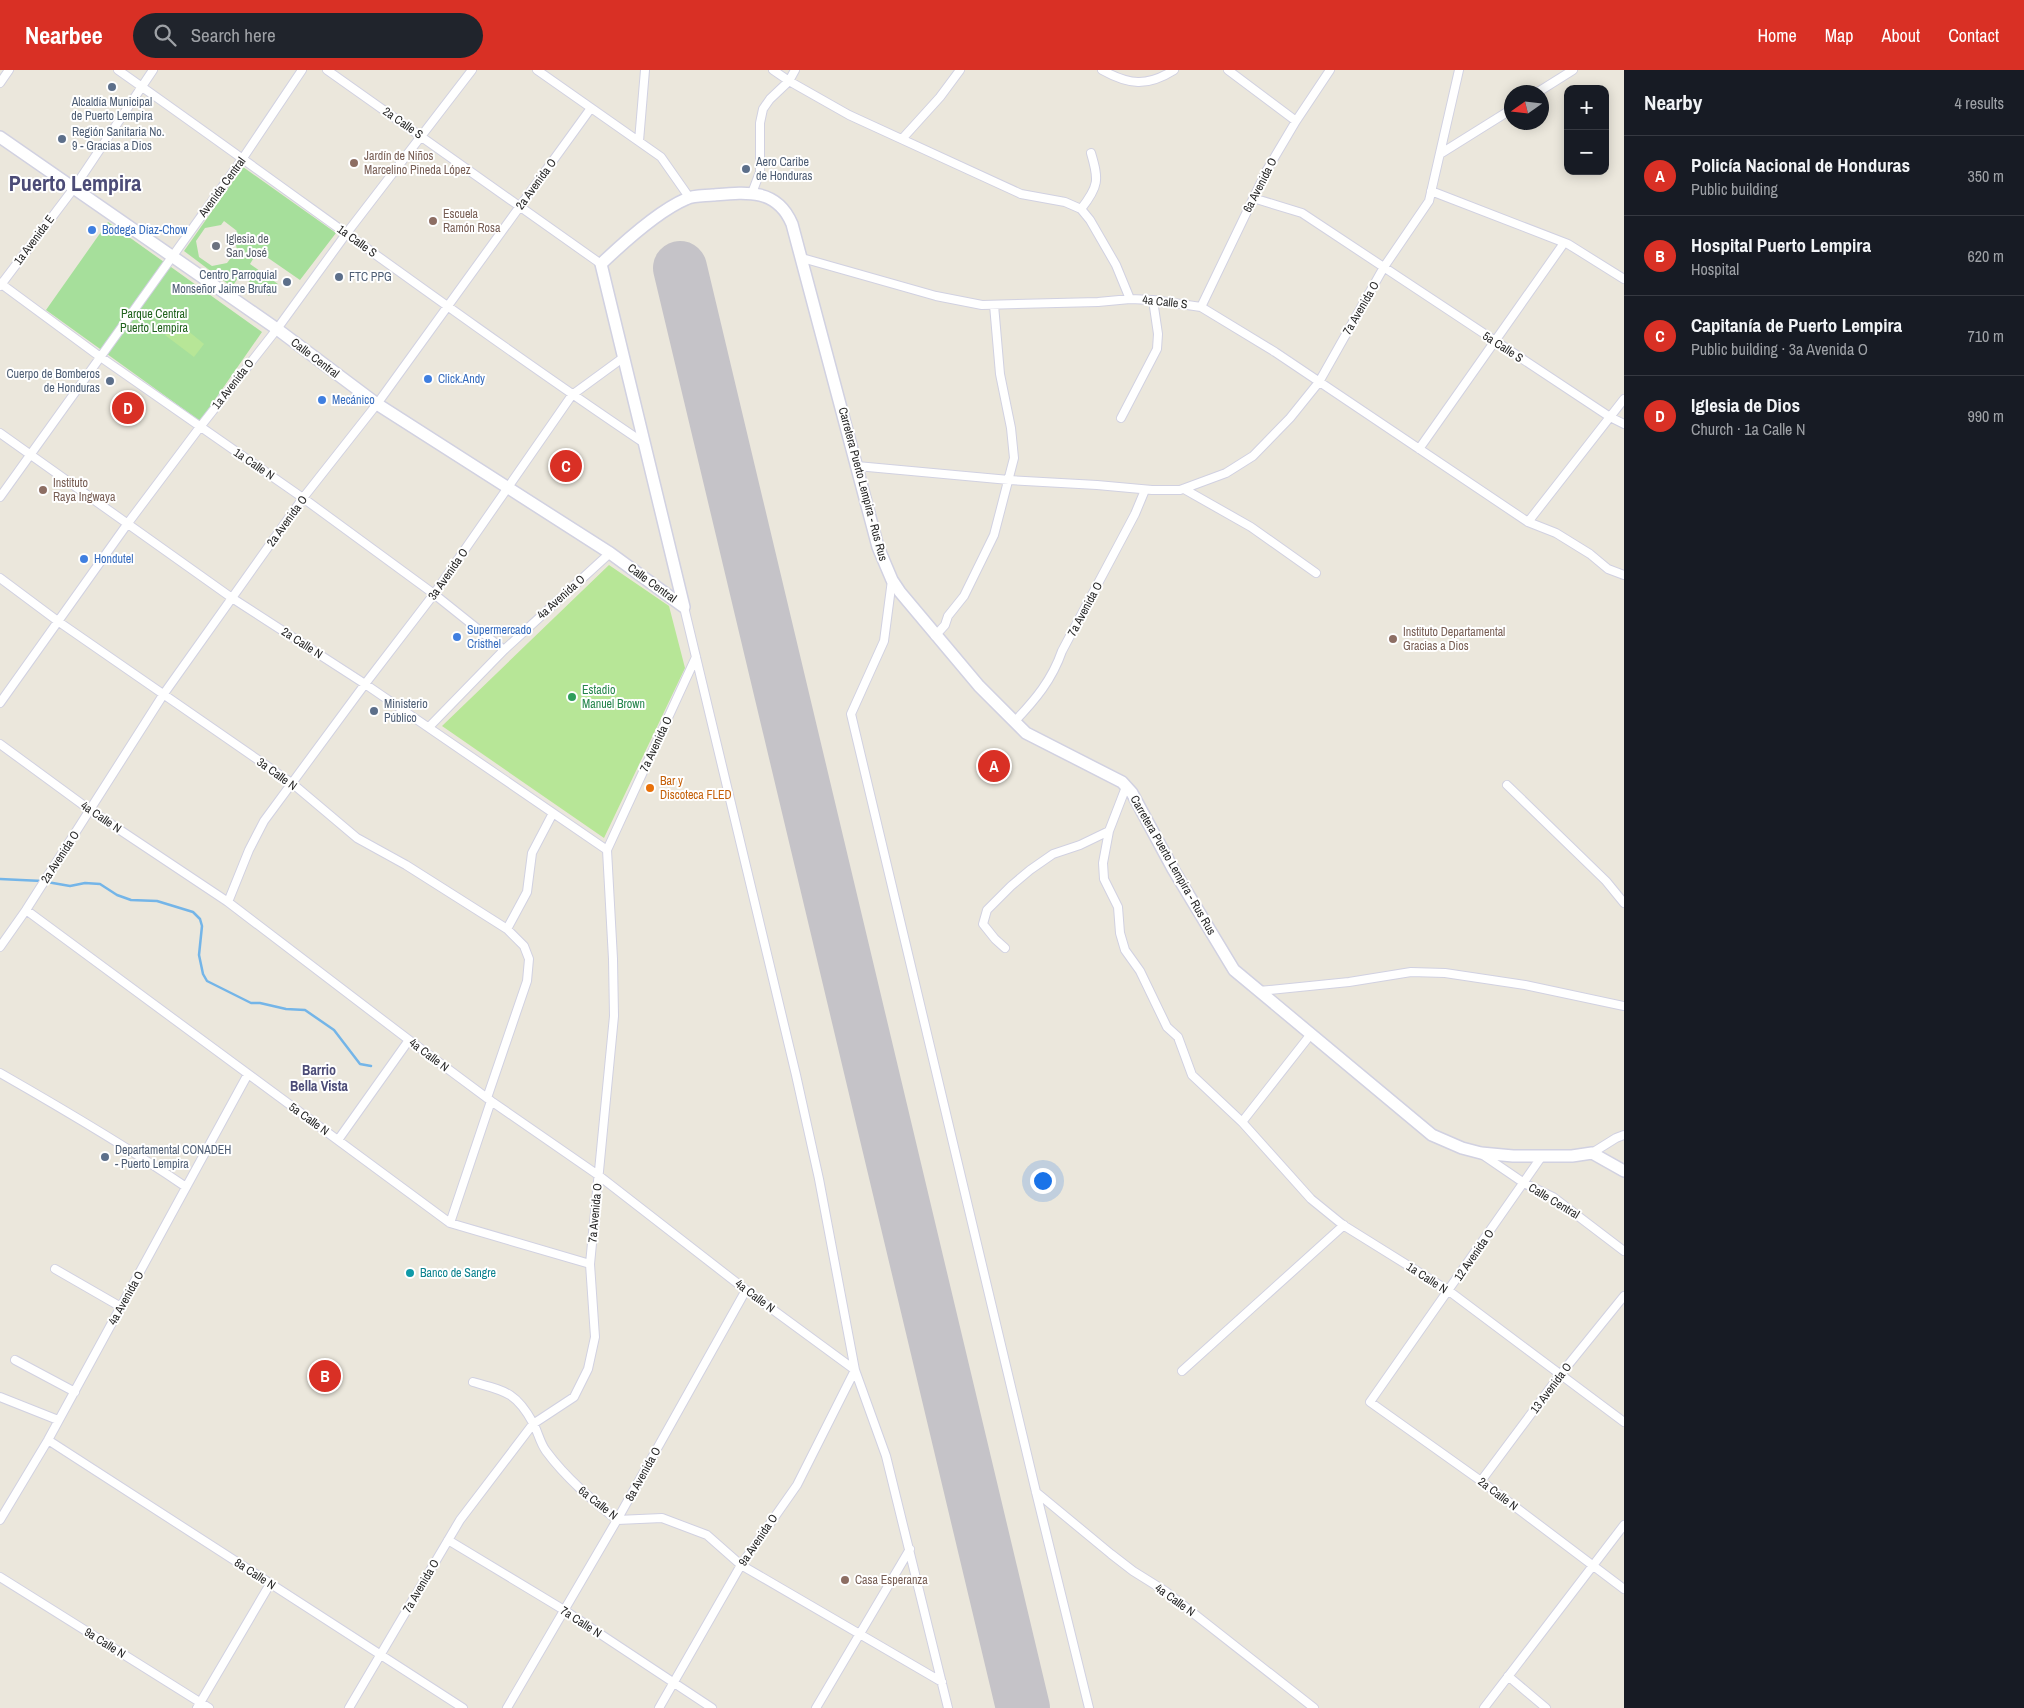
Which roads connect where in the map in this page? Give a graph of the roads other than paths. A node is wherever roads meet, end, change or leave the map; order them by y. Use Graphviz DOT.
graph roads {
  1 [pos="9,70"];
  2 [pos="118,70"];
  3 [pos="153,70"];
  4 [pos="302,70"];
  5 [pos="327,70"];
  6 [pos="472,70"];
  7 [pos="537,70"];
  8 [pos="645,70"];
  9 [pos="773,70"];
  10 [pos="795,70"];
  11 [pos="960,70"];
  12 [pos="1102,70"];
  13 [pos="1174,70"];
  14 [pos="1228,70"];
  15 [pos="1330,70"];
  16 [pos="1459,70"];
  17 [pos="1573,70"];
  18 [pos="0,82"];
  19 [pos="789,82"];
  20 [pos="1549,85"];
  21 [pos="141,86"];
  22 [pos="591,108"];
  23 [pos="1504,114"];
  24 [pos="1296,121"];
  25 [pos="421,135"];
  26 [pos="0,137"];
  27 [pos="902,139"];
  28 [pos="639,141"];
  29 [pos="1091,153"];
  30 [pos="1440,154"];
  31 [pos="243,158"];
  32 [pos="74,188"];
  33 [pos="1431,191"];
  34 [pos="752,193"];
  35 [pos="688,198"];
  36 [pos="1253,198"];
  37 [pos="519,207"];
  38 [pos="1081,209"];
  39 [pos="346,234"];
  40 [pos="1564,243"];
  41 [pos="172,257"];
  42 [pos="802,258"];
  43 [pos="601,264"];
  44 [pos="1384,267"];
  45 [pos="1624,279"];
  46 [pos="1,284"];
  47 [pos="1130,299"];
  48 [pos="1153,300"];
  49 [pos="994,305"];
  50 [pos="448,307"];
  51 [pos="1201,307"];
  52 [pos="276,329"];
  53 [pos="1494,341"];
  54 [pos="99,356"];
  55 [pos="624,357"];
  56 [pos="1319,382"];
  57 [pos="572,395"];
  58 [pos="1624,399"];
  59 [pos="377,404"];
  60 [pos="1610,417"];
  61 [pos="1121,418"];
  62 [pos="1624,424"];
  63 [pos="200,427"];
  64 [pos="0,433"];
  65 [pos="646,444"];
  66 [pos="1419,449"];
  67 [pos="30,454"];
  68 [pos="857,466"];
  69 [pos="1009,480"];
  70 [pos="509,487"];
  71 [pos="1184,489"];
  72 [pos="1146,490"];
  73 [pos="0,497"];
  74 [pos="303,498"];
  75 [pos="1528,522"];
  76 [pos="128,523"];
  77 [pos="610,553"];
  78 [pos="1316,574"];
  79 [pos="1624,575"];
  80 [pos="0,578"];
  81 [pos="892,580"];
  82 [pos="434,594"];
  83 [pos="232,598"];
  84 [pos="684,607"];
  85 [pos="59,622"];
  86 [pos="935,636"];
  87 [pos="504,650"];
  88 [pos="696,657"];
  89 [pos="365,684"];
  90 [pos="163,695"];
  91 [pos="0,703"];
  92 [pos="1014,721"];
  93 [pos="429,727"];
  94 [pos="0,744"];
  95 [pos="293,784"];
  96 [pos="1507,785"];
  97 [pos="1126,787"];
  98 [pos="90,810"];
  99 [pos="553,812"];
  100 [pos="1109,831"];
  101 [pos="607,850"];
  102 [pos="228,902"];
  103 [pos="1624,903"];
  104 [pos="26,910"];
  105 [pos="507,929"];
  106 [pos="0,947"];
  107 [pos="1005,948"];
  108 [pos="1259,991"];
  109 [pos="1624,1006"];
  110 [pos="1311,1034"];
  111 [pos="408,1040"];
  112 [pos="0,1073"];
  113 [pos="248,1074"];
  114 [pos="489,1100"];
  115 [pos="1242,1122"];
  116 [pos="1624,1136"];
  117 [pos="338,1140"];
  118 [pos="1481,1153"];
  119 [pos="1592,1153"];
  120 [pos="1542,1156"];
  121 [pos="1624,1171"];
  122 [pos="598,1175"];
  123 [pos="1524,1183"];
  124 [pos="186,1187"];
  125 [pos="450,1223"];
  126 [pos="1344,1225"];
  127 [pos="1624,1251"];
  128 [pos="590,1264"];
  129 [pos="55,1269"];
  130 [pos="746,1290"];
  131 [pos="1449,1292"];
  132 [pos="1624,1296"];
  133 [pos="121,1307"];
  134 [pos="15,1360"];
  135 [pos="855,1370"];
  136 [pos="1182,1371"];
  137 [pos="1560,1375"];
  138 [pos="473,1382"];
  139 [pos="75,1392"];
  140 [pos="0,1397"];
  141 [pos="1370,1402"];
  142 [pos="58,1420"];
  143 [pos="1624,1422"];
  144 [pos="533,1424"];
  145 [pos="48,1440"];
  146 [pos="1481,1481"];
  147 [pos="1036,1492"];
  148 [pos="0,1520"];
  149 [pos="617,1520"];
  150 [pos="1624,1526"];
  151 [pos="448,1540"];
  152 [pos="910,1549"];
  153 [pos="741,1565"];
  154 [pos="1593,1565"];
  155 [pos="0,1577"];
  156 [pos="270,1584"];
  157 [pos="1624,1590"];
  158 [pos="564,1610"];
  159 [pos="860,1633"];
  160 [pos="381,1655"];
  161 [pos="1508,1676"];
  162 [pos="942,1682"];
  163 [pos="673,1683"];
  164 [pos="199,1705"];
  165 [pos="209,1708"];
  166 [pos="349,1708"];
  167 [pos="463,1708"];
  168 [pos="507,1708"];
  169 [pos="659,1708"];
  170 [pos="712,1708"];
  171 [pos="816,1708"];
  172 [pos="948,1708"];
  173 [pos="1089,1708"];
  174 [pos="1314,1708"];
  175 [pos="1484,1708"];
  176 [pos="1546,1708"];
  1 -- 18 [label="street"];
  2 -- 21 [label="street, 1a Calle S"];
  3 -- 21 [label="street, 1a Avenida E"];
  4 -- 31 [label="street, Avenida Central"];
  5 -- 25 [label="street, 2a Calle S"];
  6 -- 25 [label="street, 1a Avenida O"];
  7 -- 22 [label="street"];
  8 -- 28 [label="street"];
  9 -- 19 [label="street"];
  10 -- 19 [label="street"];
  11 -- 27 [label="street"];
  12 -- 13 [label="street"];
  14 -- 24 [label="street"];
  15 -- 24 [label="street, 6a Avenida O"];
  16 -- 30 [label="street, 7a Avenida O"];
  17 -- 20 [label="street"];
  19 -- 27 [label="street"];
  19 -- 34 [label="street"];
  21 -- 31 [label="street, 1a Calle S"];
  21 -- 32 [label="street, 1a Avenida E"];
  22 -- 28 [label="street"];
  22 -- 37 [label="street, 2a Avenida O"];
  23 -- 30 [label="street"];
  24 -- 36 [label="street, 6a Avenida O"];
  25 -- 37 [label="street, 2a Calle S"];
  25 -- 39 [label="street, 1a Avenida O"];
  26 -- 32 [label="street, Calle Central"];
  27 -- 38 [label="street"];
  28 -- 35 [label="street"];
  29 -- 38 [label="street"];
  30 -- 33 [label="street, 7a Avenida O"];
  31 -- 39 [label="street, 1a Calle S"];
  31 -- 41 [label="street, Avenida Central"];
  32 -- 41 [label="street, Calle Central"];
  32 -- 46 [label="street, 1a Avenida E"];
  33 -- 40 [label="street"];
  33 -- 44 [label="street, 7a Avenida O"];
  34 -- 35 [label="street, Carretera Puerto Lempira - Rus Rus"];
  34 -- 42 [label="street, Carretera Puerto Lempira - Rus Rus"];
  35 -- 43 [label="street, Carretera Puerto Lempira - Rus Rus"];
  36 -- 44 [label="street, 5a Calle S"];
  36 -- 51 [label="street, 6a Avenida O"];
  37 -- 43 [label="street, 2a Calle S"];
  37 -- 50 [label="street, 2a Avenida O"];
  38 -- 47 [label="street, 4a Calle S"];
  39 -- 50 [label="street, 1a Calle S"];
  39 -- 52 [label="street, 1a Avenida O"];
  40 -- 45 [label="street"];
  40 -- 53 [label="street"];
  41 -- 52 [label="street, Calle Central"];
  41 -- 54 [label="street, Avenida Central"];
  42 -- 49 [label="street"];
  42 -- 68 [label="street, Carretera Puerto Lempira - Rus Rus"];
  43 -- 55 [label="street"];
  44 -- 53 [label="street, 5a Calle S"];
  44 -- 56 [label="street, 7a Avenida O"];
  46 -- 54 [label="street, 1a Calle N"];
  47 -- 48 [label="street, 4a Calle S"];
  47 -- 49 [label="street"];
  48 -- 51 [label="street, 4a Calle S"];
  48 -- 61 [label="street"];
  49 -- 69 [label="street"];
  50 -- 57 [label="street, 1a Calle S"];
  50 -- 59 [label="street, 2a Avenida O"];
  51 -- 56 [label="street, 4a Calle S"];
  52 -- 59 [label="street, Calle Central"];
  52 -- 63 [label="street, 1a Avenida O"];
  53 -- 60 [label="street, 5a Calle S"];
  53 -- 66 [label="street"];
  54 -- 63 [label="street, 1a Calle N"];
  54 -- 67 [label="street, Avenida Central"];
  55 -- 57 [label="street, 3a Avenida O"];
  55 -- 65 [label="street"];
  56 -- 66 [label="street, 4a Calle S"];
  56 -- 71 [label="street, 7a Avenida O"];
  57 -- 65 [label="street, 1a Calle S"];
  57 -- 70 [label="street, 3a Avenida O"];
  58 -- 60 [label="street"];
  59 -- 70 [label="street, Calle Central"];
  59 -- 74 [label="street, 2a Avenida O"];
  60 -- 62 [label="street, 5a Calle S"];
  60 -- 75 [label="street"];
  63 -- 74 [label="street, 1a Calle N"];
  63 -- 76 [label="street, 1a Avenida O"];
  64 -- 67 [label="street, 2a Calle N"];
  65 -- 84 [label="street"];
  66 -- 75 [label="street, 4a Calle S"];
  67 -- 73 [label="street, Avenida Central"];
  67 -- 76 [label="street, 2a Calle N"];
  68 -- 69 [label="street"];
  68 -- 81 [label="street, Carretera Puerto Lempira - Rus Rus"];
  69 -- 72 [label="street"];
  69 -- 86 [label="street"];
  70 -- 77 [label="street, Calle Central"];
  70 -- 82 [label="street, 3a Avenida O"];
  71 -- 72 [label="street"];
  71 -- 78 [label="street"];
  72 -- 92 [label="street, 7a Avenida O"];
  74 -- 82 [label="street, 1a Calle N"];
  74 -- 83 [label="street, 2a Avenida O"];
  75 -- 79 [label="street, 4a Calle S"];
  76 -- 83 [label="street, 2a Calle N"];
  76 -- 85 [label="street, 1a Avenida O"];
  77 -- 84 [label="street, Calle Central"];
  77 -- 87 [label="street, 4a Avenida O"];
  80 -- 85 [label="street, 3a Calle N"];
  81 -- 86 [label="street, Carretera Puerto Lempira - Rus Rus"];
  81 -- 147 [label="street"];
  82 -- 87 [label="street, 1a Calle N"];
  82 -- 89 [label="street, 3a Avenida O"];
  83 -- 89 [label="street, 2a Calle N"];
  83 -- 90 [label="street, 2a Avenida O"];
  84 -- 88 [label="street"];
  85 -- 90 [label="street, 3a Calle N"];
  85 -- 91 [label="street, 1a Avenida O"];
  86 -- 92 [label="street, Carretera Puerto Lempira - Rus Rus"];
  87 -- 93 [label="street, 4a Avenida O"];
  88 -- 101 [label="street, 7a Avenida O"];
  88 -- 135 [label="street"];
  89 -- 93 [label="street, 2a Calle N"];
  89 -- 95 [label="street, 3a Avenida O"];
  90 -- 95 [label="street, 3a Calle N"];
  90 -- 98 [label="street, 2a Avenida O"];
  92 -- 97 [label="street, Carretera Puerto Lempira - Rus Rus"];
  93 -- 99 [label="street, 2a Calle N"];
  94 -- 98 [label="street, 4a Calle N"];
  95 -- 102 [label="street, 3a Avenida O"];
  95 -- 105 [label="street, 3a Calle N"];
  96 -- 103 [label="street"];
  97 -- 100 [label="street, 1a Calle N"];
  97 -- 108 [label="street, Carretera Puerto Lempira - Rus Rus"];
  98 -- 102 [label="street, 4a Calle N"];
  98 -- 104 [label="street, 2a Avenida O"];
  99 -- 101 [label="street, 2a Calle N"];
  99 -- 105 [label="street"];
  100 -- 107 [label="street"];
  100 -- 115 [label="street, 1a Calle N"];
  101 -- 122 [label="street, 7a Avenida O"];
  102 -- 111 [label="street, 4a Calle N"];
  104 -- 106 [label="street, 2a Avenida O"];
  104 -- 113 [label="street, 5a Calle N"];
  105 -- 114 [label="street, 3a Calle N"];
  108 -- 109 [label="street"];
  108 -- 110 [label="street, Carretera Puerto Lempira - Rus Rus"];
  110 -- 115 [label="street"];
  110 -- 118 [label="street, Carretera Puerto Lempira - Rus Rus"];
  111 -- 114 [label="street, 4a Calle N"];
  111 -- 117 [label="street"];
  112 -- 124 [label="street"];
  113 -- 117 [label="street, 5a Calle N"];
  113 -- 124 [label="street, 4a Avenida O"];
  114 -- 122 [label="street, 4a Calle N"];
  114 -- 125 [label="street"];
  115 -- 126 [label="street, 1a Calle N"];
  116 -- 119 [label="street"];
  117 -- 125 [label="street, 5a Calle N"];
  118 -- 120 [label="street, Carretera Puerto Lempira - Rus Rus"];
  118 -- 123 [label="street, Calle Central"];
  119 -- 120 [label="street, Carretera Puerto Lempira - Rus Rus"];
  119 -- 121 [label="street"];
  120 -- 123 [label="street, 12 Avenida O"];
  122 -- 128 [label="street, 7a Avenida O"];
  122 -- 130 [label="street, 4a Calle N"];
  123 -- 127 [label="street, Calle Central"];
  123 -- 131 [label="street, 12 Avenida O"];
  124 -- 133 [label="street, 4a Avenida O"];
  125 -- 128 [label="street, 5a Calle N"];
  126 -- 131 [label="street, 1a Calle N"];
  126 -- 136 [label="street"];
  128 -- 144 [label="street, 7a Avenida O"];
  129 -- 133 [label="street"];
  130 -- 135 [label="street, 4a Calle N"];
  130 -- 149 [label="street, 8a Avenida O"];
  131 -- 137 [label="street, 1a Calle N"];
  131 -- 141 [label="street, 12 Avenida O"];
  132 -- 137 [label="street, 13 Avenida O"];
  133 -- 139 [label="street, 4a Avenida O"];
  134 -- 139 [label="street"];
  135 -- 152 [label="street"];
  135 -- 153 [label="street, 9a Avenida O"];
  137 -- 143 [label="street, 1a Calle N"];
  137 -- 146 [label="street, 13 Avenida O"];
  138 -- 144 [label="street, 6a Calle N"];
  139 -- 142 [label="street, 4a Avenida O"];
  140 -- 142 [label="street"];
  141 -- 146 [label="street, 2a Calle N"];
  142 -- 145 [label="street, 4a Avenida O"];
  144 -- 149 [label="street, 6a Calle N"];
  144 -- 151 [label="street, 7a Avenida O"];
  145 -- 148 [label="street, 4a Avenida O"];
  145 -- 156 [label="street, 8a Calle N"];
  146 -- 154 [label="street, 2a Calle N"];
  147 -- 173 [label="street"];
  147 -- 174 [label="street, 4a Calle N"];
  149 -- 153 [label="street, 6a Calle N"];
  149 -- 158 [label="street, 8a Avenida O"];
  150 -- 154 [label="street"];
  151 -- 158 [label="street, 7a Calle N"];
  151 -- 160 [label="street, 7a Avenida O"];
  152 -- 159 [label="street"];
  152 -- 162 [label="street"];
  153 -- 159 [label="street, 6a Calle N"];
  153 -- 163 [label="street, 9a Avenida O"];
  154 -- 157 [label="street, 2a Calle N"];
  154 -- 161 [label="street"];
  155 -- 164 [label="street, 9a Calle N"];
  156 -- 160 [label="street, 8a Calle N"];
  156 -- 164 [label="street"];
  158 -- 163 [label="street, 7a Calle N"];
  158 -- 168 [label="street, 8a Avenida O"];
  159 -- 162 [label="street, 6a Calle N"];
  159 -- 171 [label="street"];
  160 -- 166 [label="street, 7a Avenida O"];
  160 -- 167 [label="street, 8a Calle N"];
  161 -- 175 [label="street"];
  161 -- 176 [label="street"];
  162 -- 172 [label="street"];
  163 -- 169 [label="street, 9a Avenida O"];
  163 -- 170 [label="street, 7a Calle N"];
  164 -- 165 [label="street, 9a Calle N"];
}
